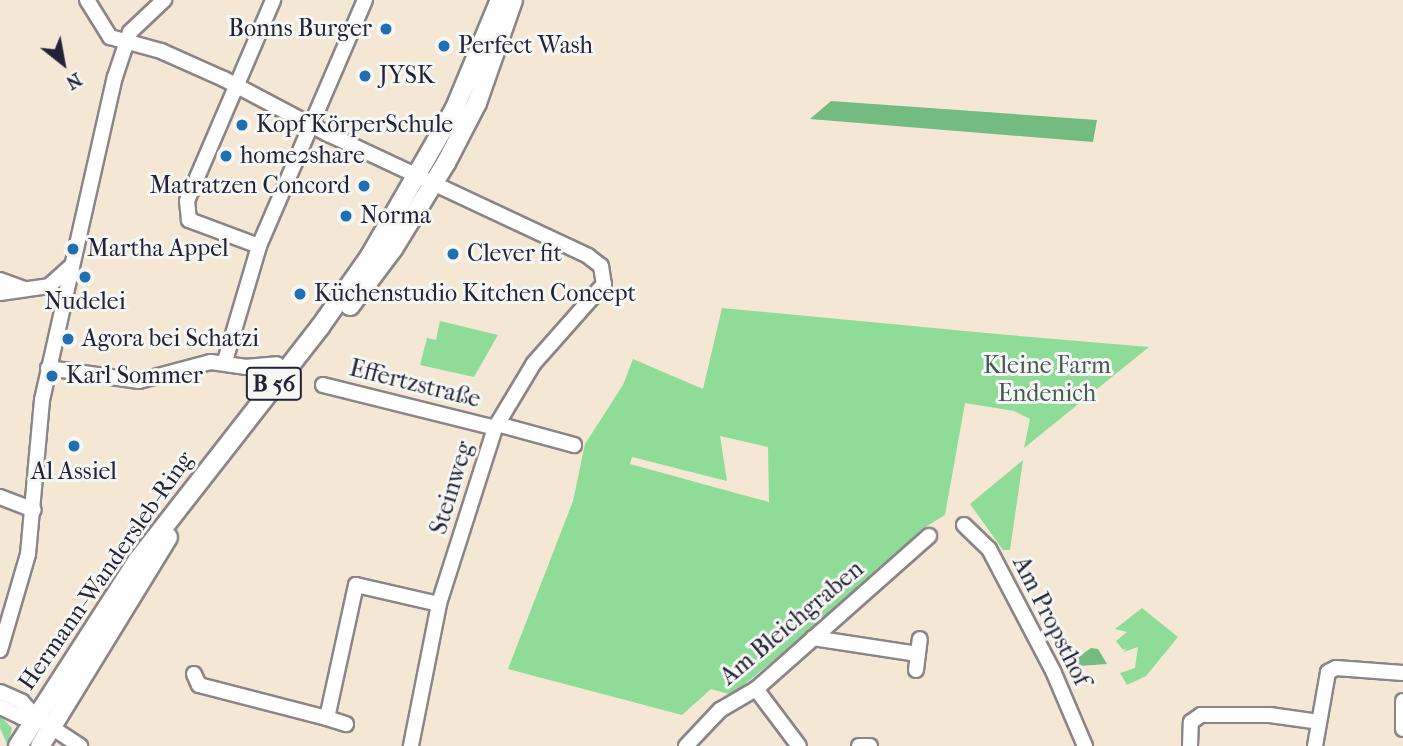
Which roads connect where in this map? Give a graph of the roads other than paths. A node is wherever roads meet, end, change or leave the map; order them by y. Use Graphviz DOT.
graph roads {
  1 [pos="88,0"];
  2 [pos="164,0"];
  3 [pos="273,0"];
  4 [pos="365,0"];
  5 [pos="500,0"];
  6 [pos="513,0"];
  7 [pos="126,43"];
  8 [pos="233,86"];
  9 [pos="313,125"];
  10 [pos="427,179"];
  11 [pos="259,246"];
  12 [pos="71,266"];
  13 [pos="0,280"];
  14 [pos="49,286"];
  15 [pos="31,291"];
  16 [pos="0,293"];
  17 [pos="65,299"];
  18 [pos="225,361"];
  19 [pos="277,363"];
  20 [pos="48,368"];
  21 [pos="323,385"];
  22 [pos="496,426"];
  23 [pos="574,445"];
  24 [pos="0,497"];
  25 [pos="34,510"];
  26 [pos="964,525"];
  27 [pos="929,536"];
  28 [pos="439,604"];
  29 [pos="813,638"];
  30 [pos="920,639"];
  31 [pos="0,650"];
  32 [pos="918,654"];
  33 [pos="916,670"];
  34 [pos="1403,673"];
  35 [pos="194,674"];
  36 [pos="756,689"];
  37 [pos="0,692"];
  38 [pos="1403,701"];
  39 [pos="5,710"];
  40 [pos="36,717"];
  41 [pos="327,718"];
  42 [pos="1319,722"];
  43 [pos="346,724"];
  44 [pos="51,727"];
  45 [pos="1403,729"];
  46 [pos="19,744"];
  47 [pos="73,745"];
  48 [pos="40,746"];
  49 [pos="411,746"];
  50 [pos="686,746"];
  51 [pos="799,746"];
  52 [pos="859,746"];
  53 [pos="870,746"];
  54 [pos="1085,746"];
  55 [pos="1190,746"];
  56 [pos="1315,746"];
  1 -- 7 [label="street"];
  2 -- 7 [label="street"];
  3 -- 8 [label="street"];
  4 -- 9 [label="street"];
  5 -- 10 [label="main road, Hermann-Wandersleb-Ring / B 56"];
  6 -- 10 [label="main road, Hermann-Wandersleb-Ring / B 56"];
  7 -- 8 [label="street"];
  7 -- 12 [label="street"];
  8 -- 9 [label="street"];
  8 -- 11 [label="street"];
  9 -- 10 [label="street"];
  9 -- 11 [label="street"];
  10 -- 22 [label="street, Steinweg"];
  10 -- 40 [label="main road, Hermann-Wandersleb-Ring / B 56"];
  10 -- 44 [label="main road, Hermann-Wandersleb-Ring / B 56"];
  11 -- 18 [label="street"];
  12 -- 14 [label="street"];
  12 -- 17 [label="street"];
  13 -- 15 [label="street"];
  14 -- 15 [label="street"];
  14 -- 17 [label="street"];
  15 -- 16 [label="street"];
  17 -- 20 [label="street"];
  18 -- 19 [label="street"];
  18 -- 20 [label="street"];
  20 -- 25 [label="street"];
  21 -- 22 [label="street, Effertzstraße"];
  22 -- 23 [label="street, Effertzstraße"];
  22 -- 28 [label="street, Steinweg"];
  24 -- 25 [label="street"];
  25 -- 31 [label="street"];
  26 -- 54 [label="street, Am Propsthof"];
  27 -- 29 [label="street, Am Bleichgraben"];
  28 -- 41 [label="street"];
  28 -- 49 [label="street, Steinweg"];
  29 -- 32 [label="street"];
  29 -- 36 [label="street, Am Bleichgraben"];
  30 -- 32 [label="street"];
  32 -- 33 [label="street"];
  34 -- 42 [label="street"];
  35 -- 41 [label="street"];
  36 -- 50 [label="street, Am Bleichgraben"];
  36 -- 51 [label="street"];
  37 -- 40 [label="street"];
  38 -- 45 [label="street"];
  39 -- 40 [label="street"];
  39 -- 46 [label="street"];
  40 -- 44 [label="street"];
  40 -- 46 [label="main road, Hermann-Wandersleb-Ring / B 56"];
  41 -- 43 [label="street"];
  42 -- 55 [label="street"];
  42 -- 56 [label="street"];
  44 -- 47 [label="street"];
  44 -- 48 [label="main road, Hermann-Wandersleb-Ring / B 56"];
  52 -- 53 [label="street"];
}
